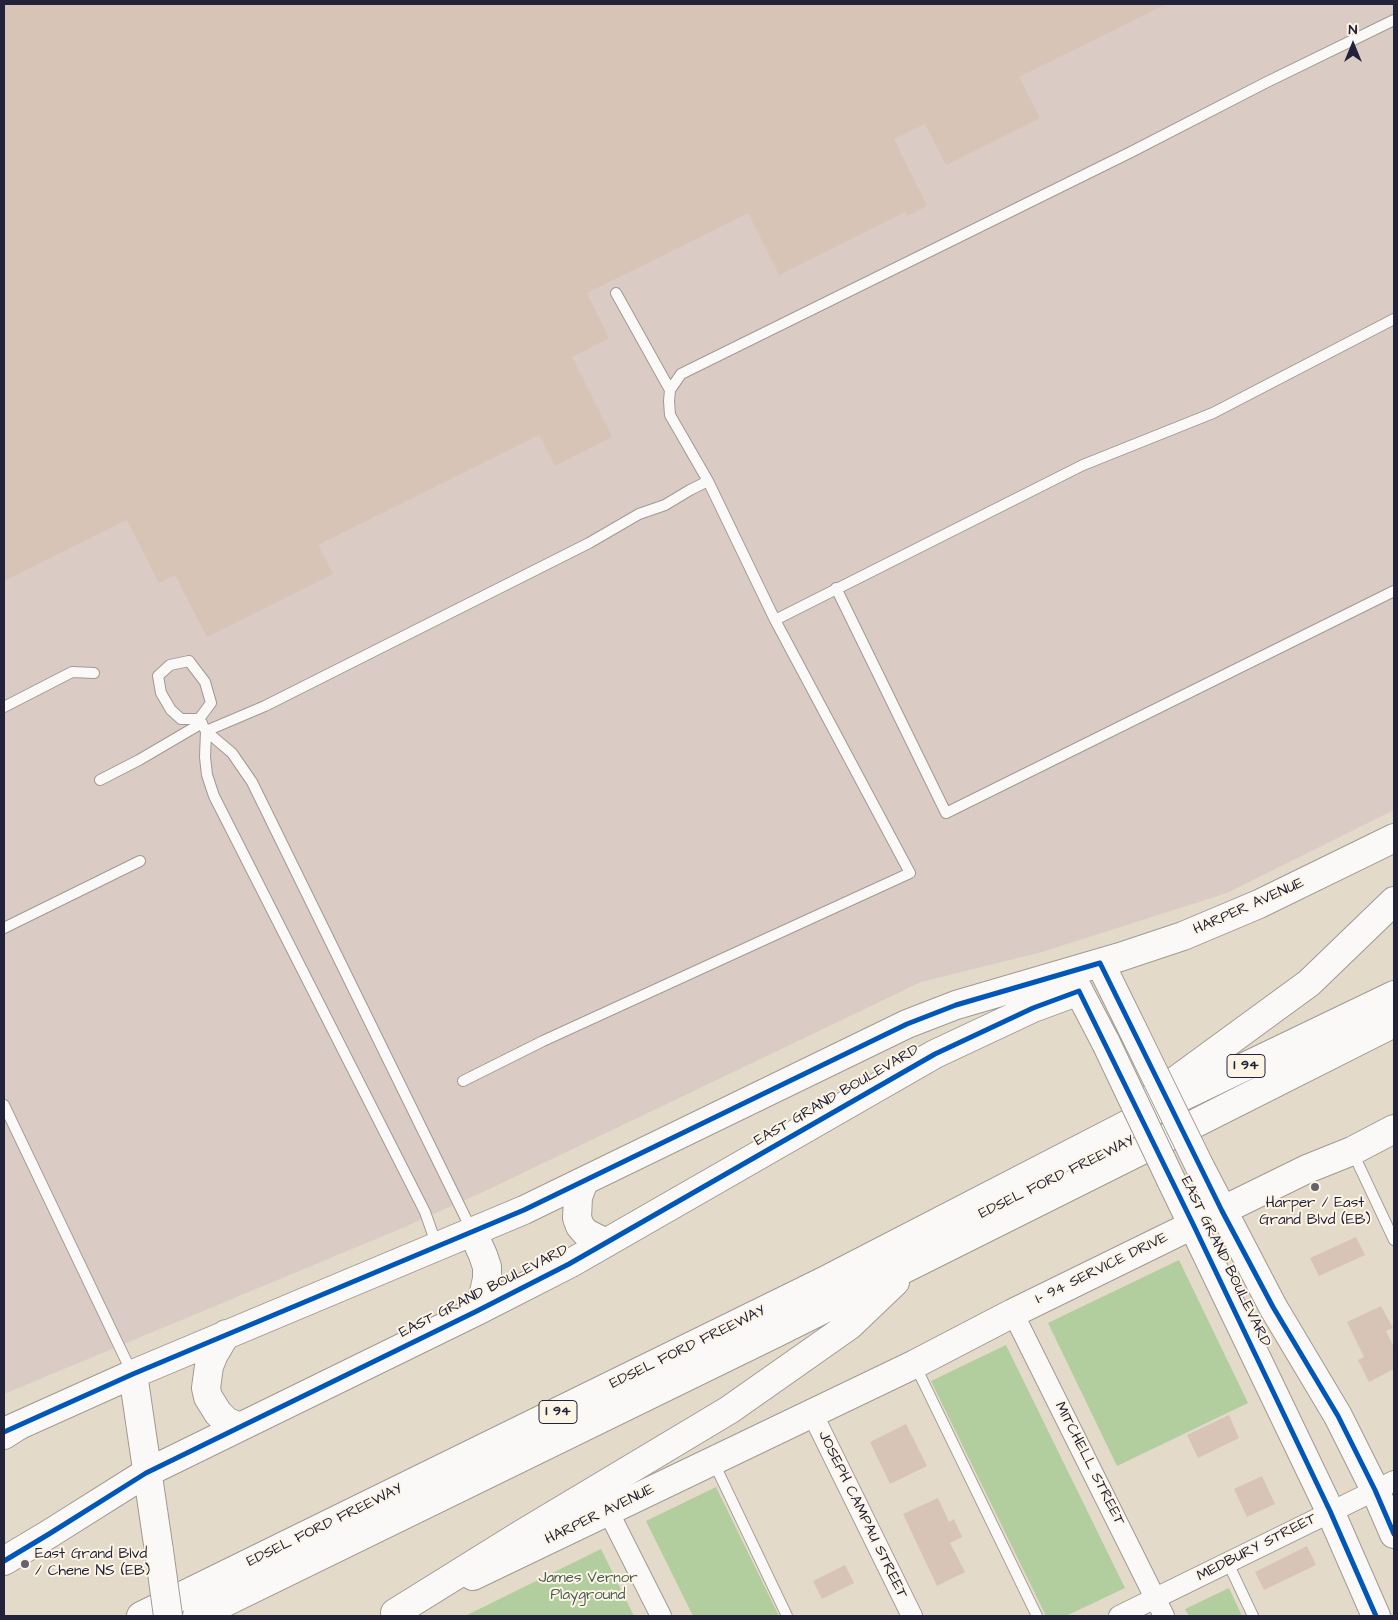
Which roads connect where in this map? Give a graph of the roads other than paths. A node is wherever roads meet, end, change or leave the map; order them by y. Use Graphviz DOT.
graph roads {
  1 [pos="1394,20"];
  2 [pos="616,293"];
  3 [pos="1394,319"];
  4 [pos="670,390"];
  5 [pos="708,481"];
  6 [pos="836,588"];
  7 [pos="1394,591"];
  8 [pos="775,620"];
  9 [pos="94,673"];
  10 [pos="4,707"];
  11 [pos="203,724"];
  12 [pos="100,780"];
  13 [pos="1394,838"];
  14 [pos="140,862"];
  15 [pos="1394,901"];
  16 [pos="4,928"];
  17 [pos="1100,963"];
  18 [pos="1074,982"];
  19 [pos="1394,995"];
  20 [pos="1394,1023"];
  21 [pos="463,1081"];
  22 [pos="4,1105"];
  23 [pos="1394,1129"];
  24 [pos="1099,1140"];
  25 [pos="1352,1150"];
  26 [pos="584,1181"];
  27 [pos="1222,1211"];
  28 [pos="1193,1224"];
  29 [pos="472,1231"];
  30 [pos="1394,1240"];
  31 [pos="606,1243"];
  32 [pos="437,1247"];
  33 [pos="919,1261"];
  34 [pos="476,1311"];
  35 [pos="1013,1313"];
  36 [pos="226,1334"];
  37 [pos="914,1364"];
  38 [pos="132,1374"];
  39 [pos="812,1413"];
  40 [pos="238,1427"];
  41 [pos="9,1431"];
  42 [pos="713,1461"];
  43 [pos="146,1473"];
  44 [pos="1385,1485"];
  45 [pos="608,1511"];
  46 [pos="1330,1511"];
  47 [pos="1394,1534"];
  48 [pos="4,1561"];
  49 [pos="1228,1563"];
  50 [pos="1160,1607"];
  51 [pos="392,1615"];
  52 [pos="141,1616"];
  53 [pos="168,1616"];
  54 [pos="197,1616"];
  55 [pos="661,1616"];
  56 [pos="788,1616"];
  57 [pos="912,1616"];
  58 [pos="1037,1616"];
  59 [pos="1119,1616"];
  60 [pos="1253,1616"];
  61 [pos="1376,1616"];
  1 -- 4 [label="lane"];
  2 -- 4 [label="lane"];
  3 -- 6 [label="lane"];
  4 -- 5 [label="lane"];
  5 -- 8 [label="lane"];
  5 -- 11 [label="lane"];
  6 -- 7 [label="lane"];
  6 -- 8 [label="lane"];
  8 -- 21 [label="lane"];
  9 -- 10 [label="lane"];
  11 -- 11 [label="lane"];
  11 -- 12 [label="lane"];
  11 -- 29 [label="lane"];
  11 -- 32 [label="lane"];
  13 -- 17 [label="main road, HARPER AVENUE"];
  14 -- 16 [label="lane"];
  15 -- 24 [label="main road"];
  17 -- 18 [label="main road, EAST GRAND BOULEVARD"];
  17 -- 27 [label="main road, EAST GRAND BOULEVARD, bridge"];
  18 -- 26 [label="main road, EAST GRAND BOULEVARD"];
  18 -- 28 [label="main road, EAST GRAND BOULEVARD, bridge"];
  18 -- 31 [label="main road, EAST GRAND BOULEVARD"];
  19 -- 24 [label="main road, EDSEL FORD FREEWAY / I 94"];
  20 -- 33 [label="main road, EDSEL FORD FREEWAY / I 94"];
  22 -- 38 [label="lane"];
  23 -- 25 [label="main road, I- 94 SERVICE DRIVE"];
  24 -- 52 [label="main road, EDSEL FORD FREEWAY / I 94"];
  25 -- 27 [label="main road, I- 94 SERVICE DRIVE"];
  25 -- 30 [label="lane"];
  26 -- 29 [label="main road, EAST GRAND BOULEVARD"];
  26 -- 31 [label="main road"];
  27 -- 28 [label="main road, I- 94 SERVICE DRIVE"];
  27 -- 44 [label="main road, EAST GRAND BOULEVARD"];
  28 -- 35 [label="main road, I- 94 SERVICE DRIVE"];
  28 -- 46 [label="main road, EAST GRAND BOULEVARD"];
  29 -- 32 [label="main road, EAST GRAND BOULEVARD"];
  29 -- 34 [label="main road"];
  31 -- 34 [label="main road, EAST GRAND BOULEVARD"];
  32 -- 36 [label="main road, EAST GRAND BOULEVARD"];
  33 -- 51 [label="main road"];
  33 -- 54 [label="main road, EDSEL FORD FREEWAY / I 94"];
  34 -- 40 [label="main road, EAST GRAND BOULEVARD"];
  35 -- 37 [label="main road, I- 94 SERVICE DRIVE"];
  35 -- 50 [label="street, MITCHELL STREET"];
  36 -- 38 [label="main road, EAST GRAND BOULEVARD"];
  36 -- 40 [label="main road"];
  37 -- 39 [label="main road, I- 94 SERVICE DRIVE"];
  37 -- 58 [label="lane"];
  38 -- 41 [label="main road, EAST GRAND BOULEVARD"];
  38 -- 43 [label="main road"];
  39 -- 42 [label="main road, HARPER AVENUE"];
  39 -- 57 [label="street, JOSEPH CAMPAU STREET"];
  40 -- 43 [label="main road, EAST GRAND BOULEVARD"];
  42 -- 45 [label="main road, HARPER AVENUE"];
  42 -- 56 [label="lane"];
  43 -- 48 [label="main road, EAST GRAND BOULEVARD"];
  43 -- 53 [label="main road, bridge"];
  44 -- 46 [label="street, MEDBURY STREET"];
  44 -- 47 [label="main road, EAST GRAND BOULEVARD"];
  45 -- 51 [label="main road, HARPER AVENUE"];
  45 -- 55 [label="street"];
  46 -- 49 [label="street, MEDBURY STREET"];
  46 -- 61 [label="main road, EAST GRAND BOULEVARD"];
  49 -- 50 [label="street, MEDBURY STREET"];
  49 -- 60 [label="lane"];
  50 -- 59 [label="street, MEDBURY STREET"];
}
